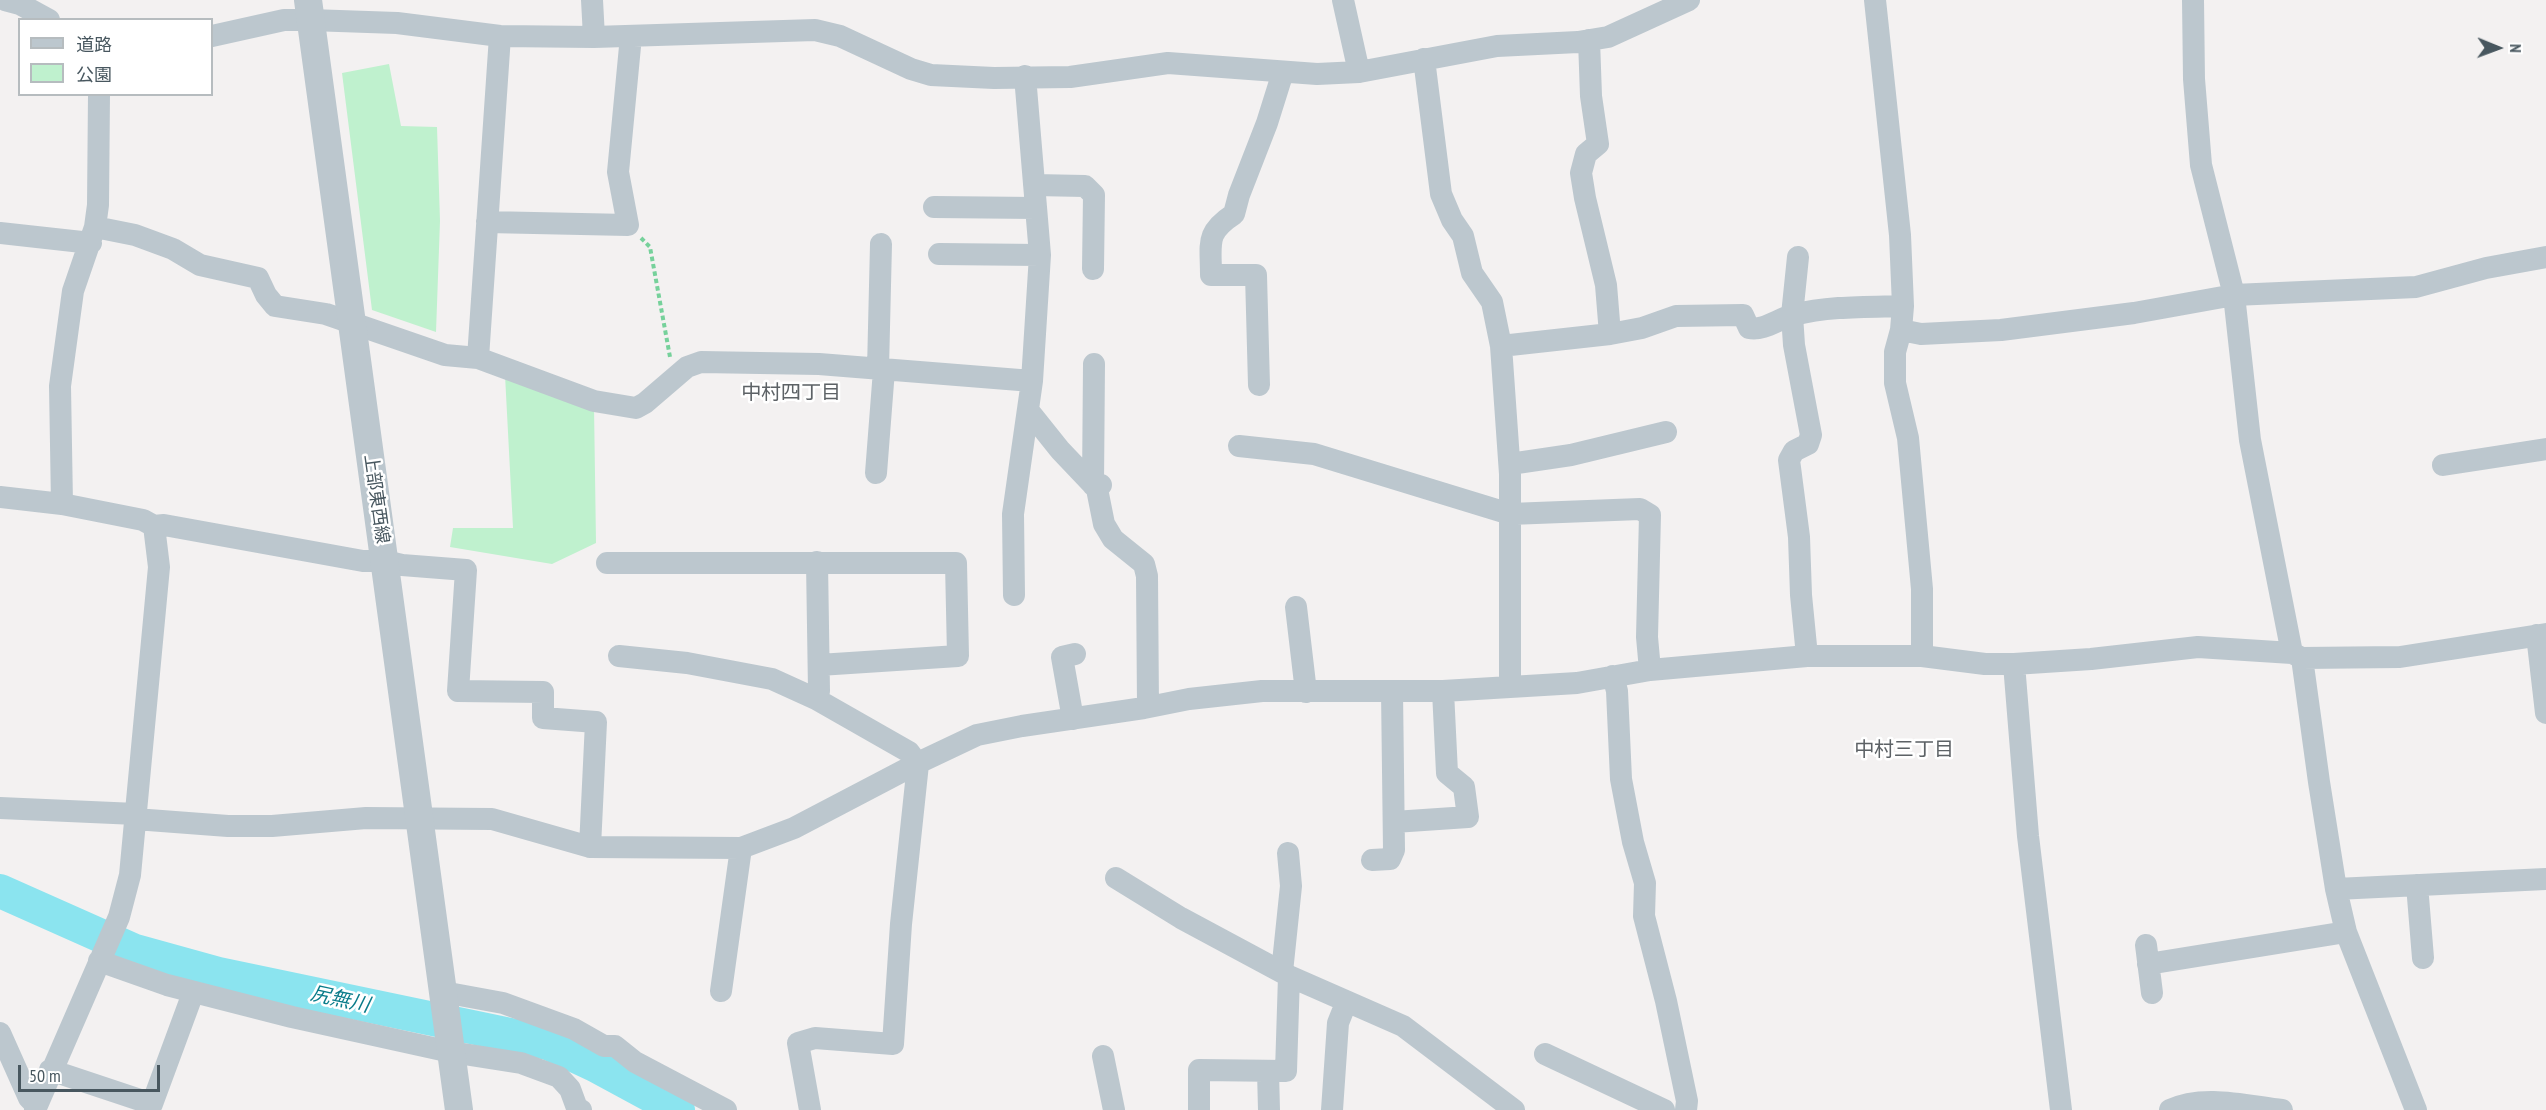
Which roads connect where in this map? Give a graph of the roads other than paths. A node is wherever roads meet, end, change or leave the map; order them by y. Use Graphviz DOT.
graph roads {
  1 [pos="5,0"];
  2 [pos="592,0"];
  3 [pos="1343,0"];
  4 [pos="1689,0"];
  5 [pos="1875,0"];
  6 [pos="2193,0"];
  7 [pos="309,10"];
  8 [pos="45,18"];
  9 [pos="213,36"];
  10 [pos="500,36"];
  11 [pos="631,36"];
  12 [pos="594,37"];
  13 [pos="1589,40"];
  14 [pos="1424,59"];
  15 [pos="1283,72"];
  16 [pos="1359,72"];
  17 [pos="1025,76"];
  18 [pos="99,96"];
  19 [pos="1034,185"];
  20 [pos="934,207"];
  21 [pos="1036,208"];
  22 [pos="487,222"];
  23 [pos="0,233"];
  24 [pos="93,235"];
  25 [pos="881,244"];
  26 [pos="939,254"];
  27 [pos="1040,255"];
  28 [pos="1798,257"];
  29 [pos="2546,257"];
  30 [pos="1093,269"];
  31 [pos="2234,295"];
  32 [pos="1904,306"];
  33 [pos="1792,315"];
  34 [pos="350,321"];
  35 [pos="1901,330"];
  36 [pos="1610,334"];
  37 [pos="1502,346"];
  38 [pos="478,358"];
  39 [pos="1094,364"];
  40 [pos="887,370"];
  41 [pos="1032,381"];
  42 [pos="1259,385"];
  43 [pos="1028,410"];
  44 [pos="1666,432"];
  45 [pos="1239,446"];
  46 [pos="2546,449"];
  47 [pos="1510,464"];
  48 [pos="2443,465"];
  49 [pos="882,473"];
  50 [pos="1102,485"];
  51 [pos="0,496"];
  52 [pos="63,504"];
  53 [pos="1510,514"];
  54 [pos="154,526"];
  55 [pos="385,561"];
  56 [pos="818,562"];
  57 [pos="607,563"];
  58 [pos="1014,595"];
  59 [pos="1296,607"];
  60 [pos="2541,635"];
  61 [pos="1076,654"];
  62 [pos="2297,655"];
  63 [pos="619,656"];
  64 [pos="1807,656"];
  65 [pos="1922,656"];
  66 [pos="2014,664"];
  67 [pos="819,665"];
  68 [pos="1650,670"];
  69 [pos="1613,676"];
  70 [pos="1510,686"];
  71 [pos="1392,691"];
  72 [pos="1306,692"];
  73 [pos="1443,692"];
  74 [pos="816,699"];
  75 [pos="1148,707"];
  76 [pos="2546,713"];
  77 [pos="1073,718"];
  78 [pos="918,764"];
  79 [pos="0,808"];
  80 [pos="135,817"];
  81 [pos="421,819"];
  82 [pos="1394,822"];
  83 [pos="590,847"];
  84 [pos="741,848"];
  85 [pos="1287,853"];
  86 [pos="1372,860"];
  87 [pos="1116,878"];
  88 [pos="2546,879"];
  89 [pos="2417,885"];
  90 [pos="2336,889"];
  91 [pos="2346,932"];
  92 [pos="100,957"];
  93 [pos="2423,958"];
  94 [pos="1286,974"];
  95 [pos="721,991"];
  96 [pos="193,993"];
  97 [pos="2152,993"];
  98 [pos="443,995"];
  99 [pos="1346,1003"];
  100 [pos="0,1033"];
  101 [pos="450,1046"];
  102 [pos="1545,1054"];
  103 [pos="1103,1056"];
  104 [pos="50,1070"];
  105 [pos="1269,1071"];
  106 [pos="559,1077"];
  107 [pos="35,1108"];
  108 [pos="459,1110"];
  109 [pos="560,1110"];
  110 [pos="581,1110"];
  111 [pos="726,1110"];
  112 [pos="810,1110"];
  113 [pos="1114,1110"];
  114 [pos="1199,1110"];
  115 [pos="1269,1110"];
  116 [pos="1332,1110"];
  117 [pos="1514,1110"];
  118 [pos="1664,1110"];
  119 [pos="1686,1110"];
  120 [pos="2061,1110"];
  121 [pos="2170,1110"];
  122 [pos="2282,1110"];
  123 [pos="2416,1110"];
  1 -- 8 [label="street"];
  2 -- 12 [label="street"];
  3 -- 16 [label="street"];
  4 -- 13 [label="street"];
  5 -- 32 [label="street"];
  6 -- 31 [label="street"];
  7 -- 9 [label="street"];
  7 -- 10 [label="street"];
  7 -- 34 [label="street, 上部東西線"];
  10 -- 12 [label="street"];
  10 -- 22 [label="street"];
  11 -- 12 [label="street"];
  11 -- 17 [label="street"];
  11 -- 22 [label="street"];
  13 -- 14 [label="street"];
  13 -- 36 [label="street"];
  14 -- 16 [label="street"];
  14 -- 37 [label="street"];
  15 -- 16 [label="street"];
  15 -- 17 [label="street"];
  15 -- 42 [label="street"];
  17 -- 19 [label="street"];
  18 -- 24 [label="street"];
  19 -- 21 [label="street"];
  19 -- 30 [label="street"];
  20 -- 21 [label="street"];
  21 -- 27 [label="street"];
  22 -- 38 [label="street"];
  23 -- 24 [label="street"];
  24 -- 34 [label="street"];
  24 -- 52 [label="street"];
  25 -- 40 [label="street"];
  26 -- 27 [label="street"];
  27 -- 41 [label="street"];
  28 -- 33 [label="street"];
  29 -- 31 [label="street"];
  31 -- 35 [label="street"];
  31 -- 62 [label="street"];
  32 -- 33 [label="street"];
  32 -- 35 [label="street"];
  33 -- 36 [label="street"];
  33 -- 64 [label="street"];
  34 -- 38 [label="street"];
  34 -- 55 [label="street, 上部東西線"];
  35 -- 65 [label="street"];
  36 -- 37 [label="street"];
  37 -- 47 [label="street"];
  38 -- 40 [label="street"];
  39 -- 50 [label="street"];
  40 -- 41 [label="street"];
  40 -- 49 [label="street"];
  41 -- 43 [label="street"];
  43 -- 50 [label="street"];
  43 -- 58 [label="street"];
  44 -- 47 [label="street"];
  45 -- 53 [label="street"];
  46 -- 48 [label="street"];
  47 -- 53 [label="street"];
  50 -- 75 [label="street"];
  51 -- 52 [label="street"];
  52 -- 54 [label="street"];
  53 -- 68 [label="street"];
  53 -- 70 [label="street"];
  54 -- 55 [label="street"];
  54 -- 80 [label="street"];
  55 -- 81 [label="street, 上部東西線"];
  55 -- 83 [label="street"];
  56 -- 57 [label="street"];
  56 -- 67 [label="street"];
  56 -- 67 [label="street"];
  59 -- 72 [label="street"];
  60 -- 62 [label="street"];
  60 -- 76 [label="street"];
  61 -- 77 [label="street"];
  62 -- 66 [label="street"];
  62 -- 90 [label="street"];
  63 -- 74 [label="street"];
  64 -- 65 [label="street"];
  64 -- 68 [label="street"];
  65 -- 66 [label="street"];
  66 -- 120 [label="street"];
  67 -- 74 [label="street"];
  68 -- 69 [label="street"];
  69 -- 70 [label="street"];
  69 -- 119 [label="street"];
  70 -- 73 [label="street"];
  71 -- 72 [label="street"];
  71 -- 73 [label="street"];
  71 -- 82 [label="street"];
  72 -- 75 [label="street"];
  73 -- 82 [label="street"];
  74 -- 78 [label="street"];
  75 -- 77 [label="street"];
  77 -- 78 [label="street"];
  78 -- 84 [label="street"];
  78 -- 112 [label="street"];
  79 -- 80 [label="street"];
  80 -- 81 [label="street"];
  80 -- 92 [label="street"];
  81 -- 83 [label="street"];
  81 -- 98 [label="street, 上部東西線"];
  82 -- 86 [label="street"];
  83 -- 84 [label="street"];
  84 -- 95 [label="street"];
  85 -- 94 [label="street"];
  87 -- 94 [label="street"];
  88 -- 89 [label="street"];
  89 -- 90 [label="street"];
  89 -- 93 [label="street"];
  90 -- 91 [label="street"];
  91 -- 97 [label="street"];
  91 -- 123 [label="street"];
  92 -- 96 [label="street"];
  92 -- 104 [label="street"];
  94 -- 99 [label="street"];
  94 -- 105 [label="street"];
  96 -- 101 [label="street"];
  96 -- 104 [label="street"];
  98 -- 101 [label="street, 上部東西線"];
  98 -- 111 [label="street"];
  99 -- 116 [label="street"];
  99 -- 117 [label="street"];
  100 -- 107 [label="street"];
  101 -- 106 [label="street"];
  101 -- 108 [label="street"];
  102 -- 118 [label="street"];
  103 -- 113 [label="street"];
  104 -- 107 [label="street"];
  105 -- 114 [label="street"];
  105 -- 115 [label="street"];
  106 -- 109 [label="street"];
  106 -- 110 [label="street"];
  121 -- 122 [label="street"];
}
